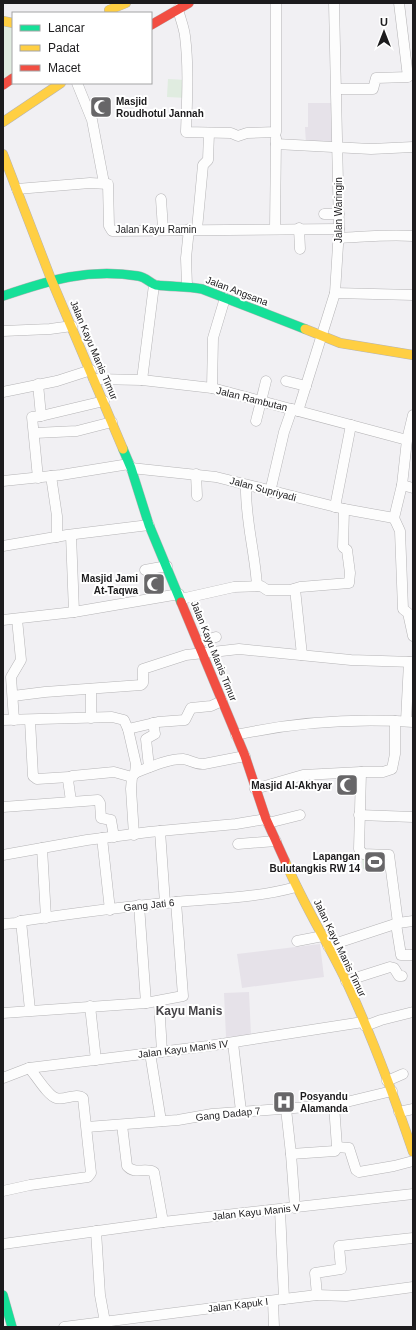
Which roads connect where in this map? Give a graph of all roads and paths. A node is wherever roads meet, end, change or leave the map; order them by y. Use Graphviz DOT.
graph roads {
  1 [pos="116,3"];
  2 [pos="126,3"];
  3 [pos="189,3"];
  4 [pos="276,3"];
  5 [pos="334,3"];
  6 [pos="399,3"];
  7 [pos="178,9"];
  8 [pos="106,12"];
  9 [pos="152,24"];
  10 [pos="12,69"];
  11 [pos="3,74"];
  12 [pos="410,77"];
  13 [pos="12,79"];
  14 [pos="44,84"];
  15 [pos="60,84"];
  16 [pos="77,84"];
  17 [pos="3,85"];
  18 [pos="337,89"];
  19 [pos="3,111"];
  20 [pos="3,122"];
  21 [pos="276,132"];
  22 [pos="210,133"];
  23 [pos="276,144"];
  24 [pos="337,147"];
  25 [pos="413,147"];
  26 [pos="3,154"];
  27 [pos="104,183"];
  28 [pos="17,189"];
  29 [pos="161,199"];
  30 [pos="324,214"];
  31 [pos="339,214"];
  32 [pos="300,228"];
  33 [pos="163,229"];
  34 [pos="193,229"];
  35 [pos="275,229"];
  36 [pos="338,233"];
  37 [pos="413,236"];
  38 [pos="300,249"];
  39 [pos="56,278"];
  40 [pos="154,284"];
  41 [pos="187,286"];
  42 [pos="335,293"];
  43 [pos="413,295"];
  44 [pos="3,296"];
  45 [pos="224,298"];
  46 [pos="72,326"];
  47 [pos="3,331"];
  48 [pos="321,336"];
  49 [pos="413,355"];
  50 [pos="92,375"];
  51 [pos="142,380"];
  52 [pos="266,381"];
  53 [pos="286,381"];
  54 [pos="38,384"];
  55 [pos="306,386"];
  56 [pos="212,388"];
  57 [pos="3,392"];
  58 [pos="104,400"];
  59 [pos="262,402"];
  60 [pos="295,410"];
  61 [pos="413,415"];
  62 [pos="41,416"];
  63 [pos="256,421"];
  64 [pos="112,422"];
  65 [pos="351,425"];
  66 [pos="35,433"];
  67 [pos="407,440"];
  68 [pos="130,466"];
  69 [pos="196,474"];
  70 [pos="51,476"];
  71 [pos="38,478"];
  72 [pos="3,481"];
  73 [pos="246,485"];
  74 [pos="402,485"];
  75 [pos="413,488"];
  76 [pos="270,492"];
  77 [pos="197,496"];
  78 [pos="340,508"];
  79 [pos="394,518"];
  80 [pos="149,525"];
  81 [pos="71,535"];
  82 [pos="57,537"];
  83 [pos="3,546"];
  84 [pos="167,566"];
  85 [pos="145,570"];
  86 [pos="257,586"];
  87 [pos="296,589"];
  88 [pos="180,597"];
  89 [pos="74,612"];
  90 [pos="17,619"];
  91 [pos="3,620"];
  92 [pos="413,636"];
  93 [pos="216,637"];
  94 [pos="199,642"];
  95 [pos="203,652"];
  96 [pos="302,655"];
  97 [pos="411,662"];
  98 [pos="91,689"];
  99 [pos="13,696"];
  100 [pos="222,701"];
  101 [pos="91,718"];
  102 [pos="3,720"];
  103 [pos="14,720"];
  104 [pos="30,720"];
  105 [pos="396,721"];
  106 [pos="410,722"];
  107 [pos="153,723"];
  108 [pos="128,729"];
  109 [pos="236,735"];
  110 [pos="245,756"];
  111 [pos="148,768"];
  112 [pos="360,772"];
  113 [pos="134,775"];
  114 [pos="69,778"];
  115 [pos="259,788"];
  116 [pos="71,801"];
  117 [pos="3,807"];
  118 [pos="300,815"];
  119 [pos="359,815"];
  120 [pos="413,817"];
  121 [pos="267,821"];
  122 [pos="160,831"];
  123 [pos="134,835"];
  124 [pos="114,837"];
  125 [pos="102,838"];
  126 [pos="276,841"];
  127 [pos="238,844"];
  128 [pos="42,848"];
  129 [pos="3,855"];
  130 [pos="296,887"];
  131 [pos="171,902"];
  132 [pos="139,905"];
  133 [pos="110,910"];
  134 [pos="46,918"];
  135 [pos="21,921"];
  136 [pos="413,921"];
  137 [pos="397,923"];
  138 [pos="3,924"];
  139 [pos="323,936"];
  140 [pos="297,941"];
  141 [pos="331,945"];
  142 [pos="413,955"];
  143 [pos="402,976"];
  144 [pos="346,981"];
  145 [pos="159,1002"];
  146 [pos="146,1003"];
  147 [pos="90,1006"];
  148 [pos="30,1010"];
  149 [pos="413,1012"];
  150 [pos="3,1013"];
  151 [pos="364,1024"];
  152 [pos="232,1043"];
  153 [pos="162,1052"];
  154 [pos="150,1054"];
  155 [pos="96,1060"];
  156 [pos="29,1068"];
  157 [pos="403,1074"];
  158 [pos="3,1078"];
  159 [pos="387,1080"];
  160 [pos="392,1091"];
  161 [pos="334,1106"];
  162 [pos="286,1109"];
  163 [pos="405,1111"];
  164 [pos="241,1112"];
  165 [pos="161,1121"];
  166 [pos="122,1125"];
  167 [pos="87,1127"];
  168 [pos="337,1147"];
  169 [pos="413,1152"];
  170 [pos="291,1154"];
  171 [pos="413,1161"];
  172 [pos="3,1191"];
  173 [pos="413,1194"];
  174 [pos="295,1208"];
  175 [pos="280,1210"];
  176 [pos="163,1222"];
  177 [pos="98,1231"];
  178 [pos="413,1238"];
  179 [pos="3,1244"];
  180 [pos="413,1287"];
  181 [pos="103,1288"];
  182 [pos="3,1295"];
  183 [pos="317,1295"];
  184 [pos="284,1298"];
  185 [pos="273,1301"];
  186 [pos="104,1322"];
  187 [pos="121,1323"];
  188 [pos="12,1327"];
  189 [pos="64,1327"];
  190 [pos="274,1327"];
  1 -- 8 [label="street"];
  2 -- 8 [label="street"];
  3 -- 7 [label="street"];
  4 -- 21 [label="street"];
  5 -- 18 [label="street, Jalan Waringin"];
  6 -- 12 [label="street"];
  7 -- 9 [label="street"];
  7 -- 22 [label="street"];
  10 -- 11 [label="street"];
  12 -- 18 [label="street"];
  13 -- 17 [label="street"];
  14 -- 19 [label="street"];
  15 -- 20 [label="street"];
  16 -- 27 [label="street"];
  18 -- 24 [label="street, Jalan Waringin"];
  21 -- 22 [label="street"];
  21 -- 23 [label="street"];
  22 -- 34 [label="street"];
  23 -- 24 [label="street"];
  23 -- 35 [label="street"];
  24 -- 25 [label="street"];
  24 -- 31 [label="street, Jalan Waringin"];
  26 -- 28 [label="street, Jalan Kayu Manis Timur"];
  27 -- 28 [label="street"];
  27 -- 33 [label="street, Jalan Kayu Ramin"];
  28 -- 39 [label="street, Jalan Kayu Manis Timur"];
  29 -- 33 [label="street"];
  30 -- 31 [label="street"];
  31 -- 36 [label="street, Jalan Waringin"];
  32 -- 35 [label="street, Jalan Kayu Ramin"];
  32 -- 36 [label="street, Jalan Kayu Ramin"];
  32 -- 38 [label="street"];
  33 -- 34 [label="street, Jalan Kayu Ramin"];
  34 -- 35 [label="street, Jalan Kayu Ramin"];
  34 -- 41 [label="street"];
  36 -- 37 [label="street, Jalan Kayu Ramin"];
  36 -- 42 [label="street, Jalan Waringin"];
  39 -- 40 [label="street, Jalan Angsana"];
  39 -- 44 [label="street, Jalan Angsana"];
  39 -- 46 [label="street, Jalan Kayu Manis Timur"];
  40 -- 41 [label="street, Jalan Angsana"];
  40 -- 51 [label="street"];
  41 -- 45 [label="street, Jalan Angsana"];
  42 -- 43 [label="street"];
  42 -- 48 [label="street, Jalan Waringin"];
  45 -- 48 [label="street, Jalan Angsana"];
  45 -- 56 [label="street"];
  46 -- 47 [label="street"];
  46 -- 50 [label="street, Jalan Kayu Manis Timur"];
  48 -- 49 [label="street, Jalan Angsana"];
  48 -- 55 [label="street, Jalan Waringin"];
  50 -- 51 [label="street, Jalan Rambutan"];
  50 -- 54 [label="street, Jalan Rambutan"];
  50 -- 58 [label="street, Jalan Kayu Manis Timur"];
  51 -- 56 [label="street, Jalan Rambutan"];
  52 -- 59 [label="street"];
  53 -- 55 [label="street"];
  54 -- 57 [label="street, Jalan Rambutan"];
  54 -- 62 [label="street"];
  55 -- 60 [label="street, Jalan Waringin"];
  56 -- 59 [label="street, Jalan Rambutan"];
  58 -- 62 [label="street"];
  58 -- 64 [label="street, Jalan Kayu Manis Timur"];
  59 -- 60 [label="street, Jalan Rambutan"];
  59 -- 63 [label="street"];
  60 -- 65 [label="street, Jalan Rambutan"];
  60 -- 76 [label="street, Jalan Waringin"];
  61 -- 67 [label="street"];
  62 -- 66 [label="street"];
  64 -- 66 [label="street"];
  64 -- 68 [label="street, Jalan Kayu Manis Timur"];
  65 -- 67 [label="street, Jalan Rambutan"];
  65 -- 78 [label="street"];
  66 -- 71 [label="street"];
  67 -- 74 [label="street"];
  68 -- 69 [label="street, Jalan Supriyadi"];
  68 -- 70 [label="street, Jalan Supriyadi"];
  68 -- 80 [label="street, Jalan Kayu Manis Timur"];
  69 -- 73 [label="street, Jalan Supriyadi"];
  69 -- 77 [label="street"];
  70 -- 71 [label="street, Jalan Supriyadi"];
  70 -- 82 [label="street"];
  71 -- 72 [label="street, Jalan Supriyadi"];
  73 -- 76 [label="street, Jalan Supriyadi"];
  73 -- 86 [label="street"];
  74 -- 75 [label="street"];
  74 -- 79 [label="street"];
  76 -- 78 [label="street, Jalan Supriyadi"];
  78 -- 79 [label="street, Jalan Supriyadi"];
  78 -- 87 [label="street"];
  79 -- 92 [label="street"];
  80 -- 81 [label="street"];
  80 -- 84 [label="street, Jalan Kayu Manis Timur"];
  81 -- 82 [label="street"];
  81 -- 89 [label="street"];
  82 -- 83 [label="street"];
  84 -- 85 [label="street"];
  84 -- 88 [label="street, Jalan Kayu Manis Timur"];
  86 -- 87 [label="street"];
  86 -- 88 [label="street"];
  87 -- 96 [label="street"];
  88 -- 89 [label="street"];
  88 -- 94 [label="street, Jalan Kayu Manis Timur"];
  89 -- 90 [label="street"];
  90 -- 91 [label="street"];
  90 -- 99 [label="street"];
  93 -- 94 [label="street"];
  94 -- 95 [label="street, Jalan Kayu Manis Timur"];
  95 -- 96 [label="street"];
  95 -- 98 [label="street"];
  95 -- 100 [label="street, Jalan Kayu Manis Timur"];
  96 -- 97 [label="street"];
  97 -- 106 [label="street"];
  98 -- 99 [label="street"];
  98 -- 101 [label="street"];
  99 -- 103 [label="street"];
  100 -- 107 [label="street"];
  100 -- 109 [label="street, Jalan Kayu Manis Timur"];
  101 -- 104 [label="street"];
  101 -- 108 [label="street"];
  102 -- 103 [label="street"];
  103 -- 104 [label="street"];
  104 -- 114 [label="street"];
  105 -- 106 [label="street"];
  105 -- 109 [label="street"];
  105 -- 112 [label="street"];
  107 -- 108 [label="street"];
  107 -- 111 [label="street"];
  108 -- 113 [label="street"];
  109 -- 110 [label="street, Jalan Kayu Manis Timur"];
  110 -- 111 [label="street"];
  110 -- 115 [label="street, Jalan Kayu Manis Timur"];
  111 -- 113 [label="street"];
  112 -- 115 [label="street"];
  112 -- 119 [label="street"];
  113 -- 114 [label="street"];
  113 -- 123 [label="street"];
  114 -- 116 [label="street"];
  115 -- 121 [label="street, Jalan Kayu Manis Timur"];
  116 -- 117 [label="street"];
  116 -- 124 [label="street"];
  118 -- 121 [label="street"];
  119 -- 120 [label="street"];
  119 -- 137 [label="street"];
  121 -- 122 [label="street"];
  121 -- 126 [label="street, Jalan Kayu Manis Timur"];
  122 -- 123 [label="street"];
  122 -- 131 [label="street"];
  123 -- 124 [label="street"];
  124 -- 125 [label="street"];
  125 -- 128 [label="street"];
  125 -- 133 [label="street"];
  126 -- 127 [label="street"];
  126 -- 130 [label="street, Jalan Kayu Manis Timur"];
  128 -- 129 [label="street"];
  128 -- 134 [label="street"];
  130 -- 131 [label="street, Gang Jati 6"];
  130 -- 139 [label="street, Jalan Kayu Manis Timur"];
  131 -- 132 [label="street, Gang Jati 6"];
  131 -- 145 [label="street"];
  132 -- 133 [label="street, Gang Jati 6"];
  132 -- 146 [label="street"];
  133 -- 134 [label="street, Gang Jati 6"];
  134 -- 135 [label="street, Gang Jati 6"];
  135 -- 138 [label="street, Gang Jati 6"];
  135 -- 148 [label="street"];
  136 -- 137 [label="street"];
  137 -- 141 [label="street"];
  137 -- 142 [label="street"];
  139 -- 140 [label="street"];
  139 -- 141 [label="street, Jalan Kayu Manis Timur"];
  141 -- 144 [label="street, Jalan Kayu Manis Timur"];
  143 -- 144 [label="street"];
  144 -- 151 [label="street, Jalan Kayu Manis Timur"];
  145 -- 146 [label="street"];
  145 -- 153 [label="street"];
  146 -- 147 [label="street"];
  147 -- 148 [label="street"];
  147 -- 155 [label="street"];
  148 -- 150 [label="street"];
  149 -- 151 [label="street, Jalan Kayu Manis IV"];
  151 -- 152 [label="street, Jalan Kayu Manis IV"];
  151 -- 159 [label="street, Jalan Kayu Manis Timur"];
  152 -- 153 [label="street, Jalan Kayu Manis IV"];
  152 -- 164 [label="street"];
  153 -- 154 [label="street, Jalan Kayu Manis IV"];
  154 -- 155 [label="street, Jalan Kayu Manis IV"];
  154 -- 165 [label="street"];
  155 -- 156 [label="street, Jalan Kayu Manis IV"];
  156 -- 158 [label="street, Jalan Kayu Manis IV"];
  156 -- 167 [label="street"];
  157 -- 159 [label="street"];
  159 -- 160 [label="street, Jalan Kayu Manis Timur"];
  160 -- 161 [label="street, Gang Dadap 7"];
  160 -- 163 [label="street, Jalan Kayu Manis Timur"];
  161 -- 162 [label="street, Gang Dadap 7"];
  161 -- 168 [label="street"];
  162 -- 164 [label="street, Gang Dadap 7"];
  162 -- 170 [label="street"];
  163 -- 169 [label="street, Jalan Kayu Manis Timur"];
  164 -- 165 [label="street, Gang Dadap 7"];
  165 -- 166 [label="street, Gang Dadap 7"];
  166 -- 167 [label="street, Gang Dadap 7"];
  166 -- 176 [label="street"];
  167 -- 172 [label="street"];
  168 -- 170 [label="street"];
  168 -- 171 [label="street"];
  170 -- 174 [label="street"];
  173 -- 174 [label="street, Jalan Kayu Manis V"];
  174 -- 175 [label="street, Jalan Kayu Manis V"];
  175 -- 176 [label="street, Jalan Kayu Manis V"];
  175 -- 184 [label="street"];
  176 -- 177 [label="street, Jalan Kayu Manis V"];
  177 -- 179 [label="street, Jalan Kayu Manis V"];
  177 -- 181 [label="street"];
  177 -- 186 [label="street"];
  178 -- 183 [label="street"];
  180 -- 183 [label="street, Jalan Kapuk I"];
  182 -- 188 [label="street"];
  183 -- 184 [label="street, Jalan Kapuk I"];
  184 -- 185 [label="street, Jalan Kapuk I"];
  185 -- 187 [label="street, Jalan Kapuk I"];
  185 -- 190 [label="street"];
  186 -- 187 [label="street, Jalan Kapuk I"];
  186 -- 189 [label="street, Jalan Kapuk I"];
}
